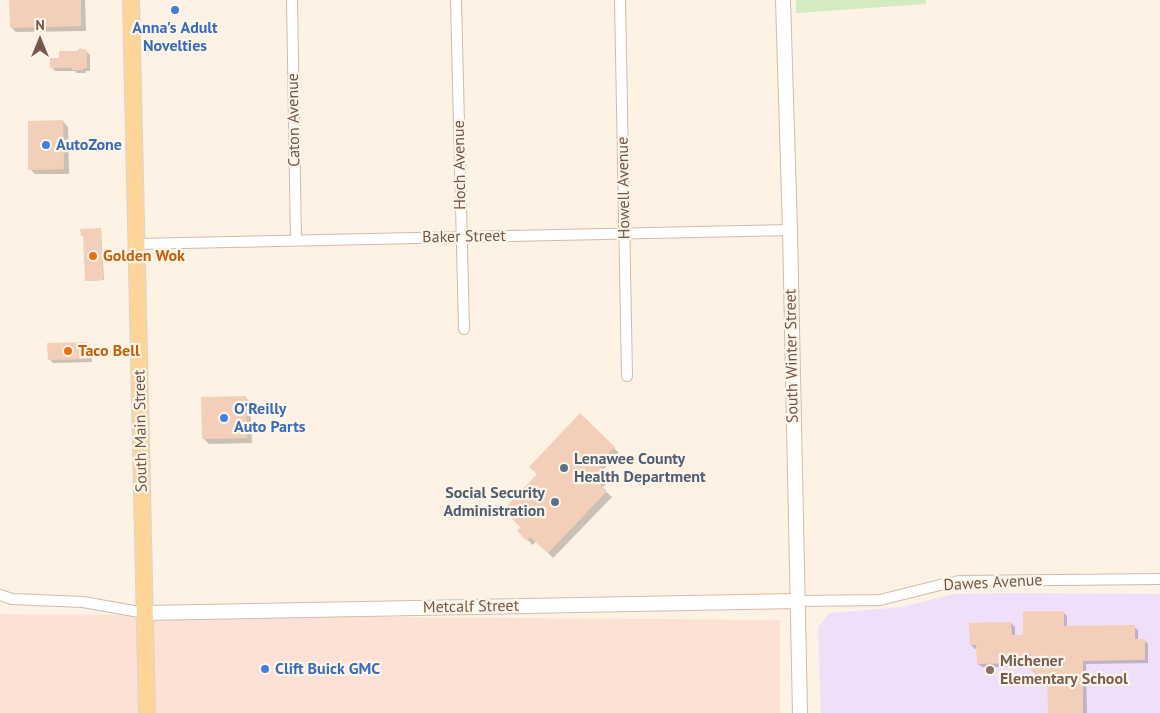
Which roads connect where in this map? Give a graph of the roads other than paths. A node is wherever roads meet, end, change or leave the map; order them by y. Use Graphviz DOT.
graph roads {
  1 [pos="131,0"];
  2 [pos="292,0"];
  3 [pos="456,0"];
  4 [pos="620,0"];
  5 [pos="783,0"];
  6 [pos="790,230"];
  7 [pos="625,234"];
  8 [pos="461,236"];
  9 [pos="296,241"];
  10 [pos="137,244"];
  11 [pos="464,329"];
  12 [pos="627,376"];
  13 [pos="1160,579"];
  14 [pos="0,595"];
  15 [pos="797,601"];
  16 [pos="144,613"];
  17 [pos="147,713"];
  18 [pos="800,713"];
  1 -- 10 [label="main road, South Main Street"];
  2 -- 9 [label="street, Caton Avenue"];
  3 -- 8 [label="street, Hoch Avenue"];
  4 -- 7 [label="street, Howell Avenue"];
  5 -- 6 [label="street, South Winter Street"];
  6 -- 7 [label="street, Baker Street"];
  6 -- 15 [label="street, South Winter Street"];
  7 -- 8 [label="street, Baker Street"];
  7 -- 12 [label="street, Howell Avenue"];
  8 -- 9 [label="street, Baker Street"];
  8 -- 11 [label="street, Hoch Avenue"];
  9 -- 10 [label="street, Baker Street"];
  10 -- 16 [label="main road, South Main Street"];
  13 -- 15 [label="street, Dawes Avenue"];
  14 -- 16 [label="street"];
  15 -- 16 [label="street, Metcalf Street"];
  15 -- 18 [label="street, South Winter Street"];
  16 -- 17 [label="main road, South Main Street"];
}
